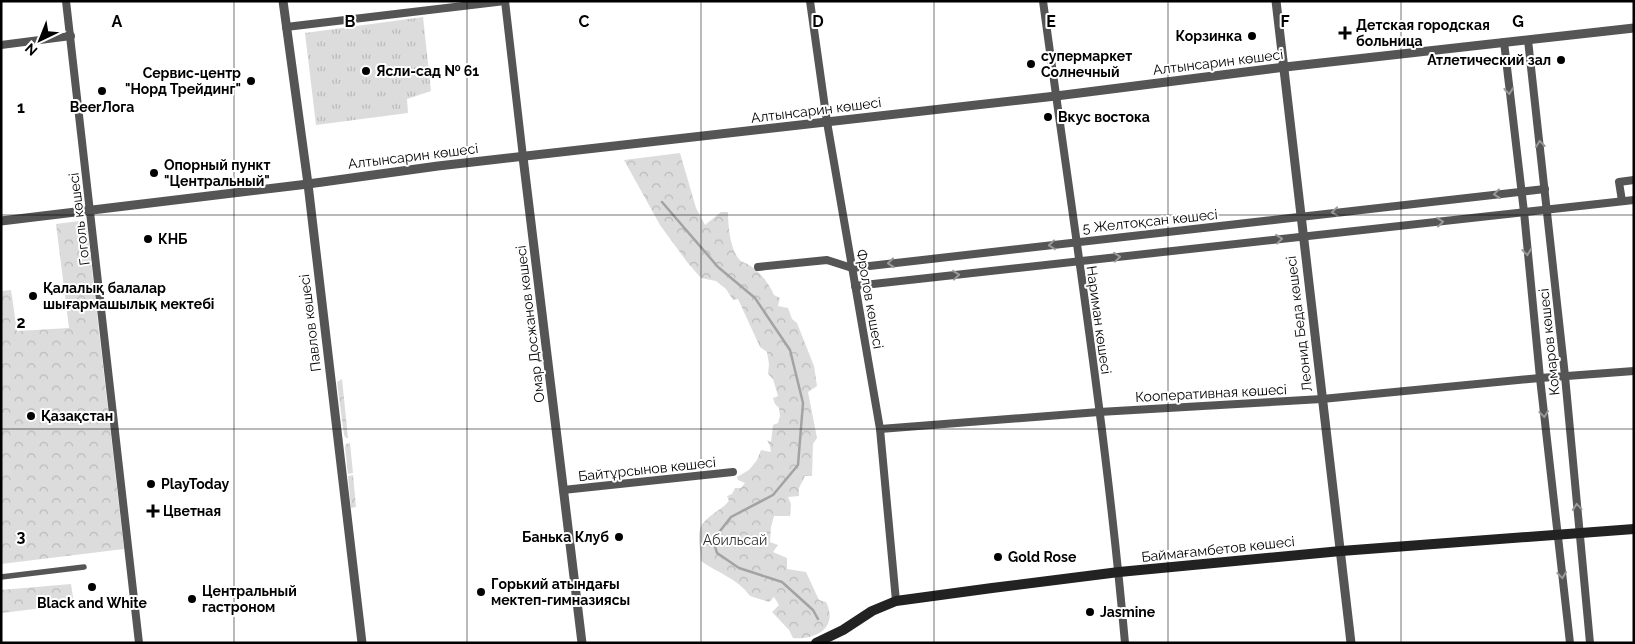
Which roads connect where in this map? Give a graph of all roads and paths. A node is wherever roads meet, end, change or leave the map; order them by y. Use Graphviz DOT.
graph roads {
  1 [pos="66,1"];
  2 [pos="284,1"];
  3 [pos="505,1"];
  4 [pos="810,1"];
  5 [pos="1043,1"];
  6 [pos="1276,1"];
  7 [pos="286,27"];
  8 [pos="1634,28"];
  9 [pos="70,36"];
  10 [pos="1528,40"];
  11 [pos="1504,42"];
  12 [pos="1,45"];
  13 [pos="1285,67"];
  14 [pos="1056,96"];
  15 [pos="827,122"];
  16 [pos="523,157"];
  17 [pos="1634,180"];
  18 [pos="308,184"];
  19 [pos="1545,188"];
  20 [pos="1521,191"];
  21 [pos="1634,200"];
  22 [pos="1622,201"];
  23 [pos="1548,209"];
  24 [pos="90,212"];
  25 [pos="1524,212"];
  26 [pos="1301,216"];
  27 [pos="1,221"];
  28 [pos="1303,237"];
  29 [pos="1076,242"];
  30 [pos="1078,262"];
  31 [pos="758,267"];
  32 [pos="852,268"];
  33 [pos="855,286"];
  34 [pos="1634,372"];
  35 [pos="1565,376"];
  36 [pos="1540,378"];
  37 [pos="1322,399"];
  38 [pos="1099,412"];
  39 [pos="880,429"];
  40 [pos="733,472"];
  41 [pos="563,490"];
  42 [pos="1634,529"];
  43 [pos="1579,533"];
  44 [pos="1558,534"];
  45 [pos="1341,551"];
  46 [pos="84,567"];
  47 [pos="1119,572"];
  48 [pos="1,577"];
  49 [pos="896,602"];
  50 [pos="140,643"];
  51 [pos="362,643"];
  52 [pos="582,643"];
  53 [pos="816,643"];
  54 [pos="1125,643"];
  55 [pos="1351,643"];
  56 [pos="1570,643"];
  57 [pos="1590,643"];
  1 -- 9 [label="street, Гоголь көшесі"];
  2 -- 7 [label="street, Павлов көшесі"];
  3 -- 7 [label="street"];
  3 -- 16 [label="street, Омар Досжанов көшесі"];
  4 -- 15 [label="street, Фролов көшесі"];
  5 -- 14 [label="street, Нариман көшесі"];
  6 -- 13 [label="street, Леонид Беда көшесі"];
  7 -- 18 [label="street, Павлов көшесі"];
  8 -- 10 [label="street, Алтынсарин көшесі"];
  9 -- 12 [label="street"];
  9 -- 24 [label="street, Гоголь көшесі"];
  10 -- 11 [label="street, Алтынсарин көшесі"];
  19 -- 10 [label="street, Комаров көшесі, one-way"];
  11 -- 13 [label="street, Алтынсарин көшесі"];
  11 -- 20 [label="street, Комаров көшесі, one-way"];
  13 -- 14 [label="street, Алтынсарин көшесі"];
  13 -- 26 [label="street, Леонид Беда көшесі"];
  14 -- 15 [label="street, Алтынсарин көшесі"];
  14 -- 29 [label="street, Нариман көшесі"];
  15 -- 16 [label="street, Алтынсарин көшесі"];
  15 -- 32 [label="street, Фролов көшесі"];
  16 -- 18 [label="street, Алтынсарин көшесі"];
  16 -- 41 [label="street, Омар Досжанов көшесі"];
  17 -- 22 [label="street"];
  18 -- 24 [label="street, Алтынсарин көшесі"];
  18 -- 51 [label="street, Павлов көшесі"];
  19 -- 20 [label="street, 5 Желтоқсан көшесі"];
  19 -- 23 [label="street, Комаров көшесі"];
  20 -- 25 [label="street, Комаров көшесі"];
  20 -- 26 [label="street, 5 Желтоқсан көшесі, one-way"];
  21 -- 22 [label="street"];
  22 -- 23 [label="street"];
  23 -- 25 [label="street"];
  23 -- 35 [label="street, Комаров көшесі"];
  24 -- 27 [label="street, Алтынсарин көшесі"];
  24 -- 50 [label="street, Гоголь көшесі"];
  28 -- 25 [label="street, one-way"];
  25 -- 36 [label="street, Комаров көшесі, one-way"];
  26 -- 28 [label="street, Леонид Беда көшесі"];
  26 -- 29 [label="street, 5 Желтоқсан көшесі"];
  30 -- 28 [label="street, one-way"];
  28 -- 37 [label="street, Леонид Беда көшесі"];
  29 -- 30 [label="street, Нариман көшесі"];
  29 -- 32 [label="street, 5 Желтоқсан көшесі, one-way"];
  33 -- 30 [label="street, one-way"];
  30 -- 38 [label="street, Нариман көшесі"];
  31 -- 32 [label="street, 5 Желтоқсан көшесі"];
  32 -- 33 [label="street, Фролов көшесі"];
  33 -- 39 [label="street, Фролов көшесі"];
  34 -- 35 [label="street, Кооперативная көшесі"];
  35 -- 36 [label="street, Кооперативная көшесі"];
  43 -- 35 [label="street, Комаров көшесі, one-way"];
  36 -- 37 [label="street, Кооперативная көшесі"];
  36 -- 44 [label="street, Комаров көшесі, one-way"];
  37 -- 38 [label="street, Кооперативная көшесі"];
  37 -- 45 [label="street, Леонид Беда көшесі"];
  38 -- 39 [label="street, Кооперативная көшесі"];
  38 -- 47 [label="street, Нариман көшесі"];
  39 -- 49 [label="street, Фролов көшесі"];
  40 -- 41 [label="street, Байтұрсынов көшесі"];
  41 -- 52 [label="street, Омар Досжанов көшесі"];
  42 -- 43 [label="main road, Баймағамбетов көшесі"];
  43 -- 44 [label="main road, Баймағамбетов көшесі"];
  43 -- 57 [label="street, Комаров көшесі"];
  44 -- 45 [label="main road, Баймағамбетов көшесі"];
  44 -- 56 [label="street, Комаров көшесі, one-way"];
  45 -- 47 [label="main road, Баймағамбетов көшесі"];
  45 -- 55 [label="street, Леонид Беда көшесі"];
  46 -- 48 [label="street"];
  47 -- 49 [label="main road, Баймағамбетов көшесі"];
  47 -- 54 [label="street, Нариман көшесі"];
  49 -- 53 [label="main road, Баймағамбетов көшесі"];
}
